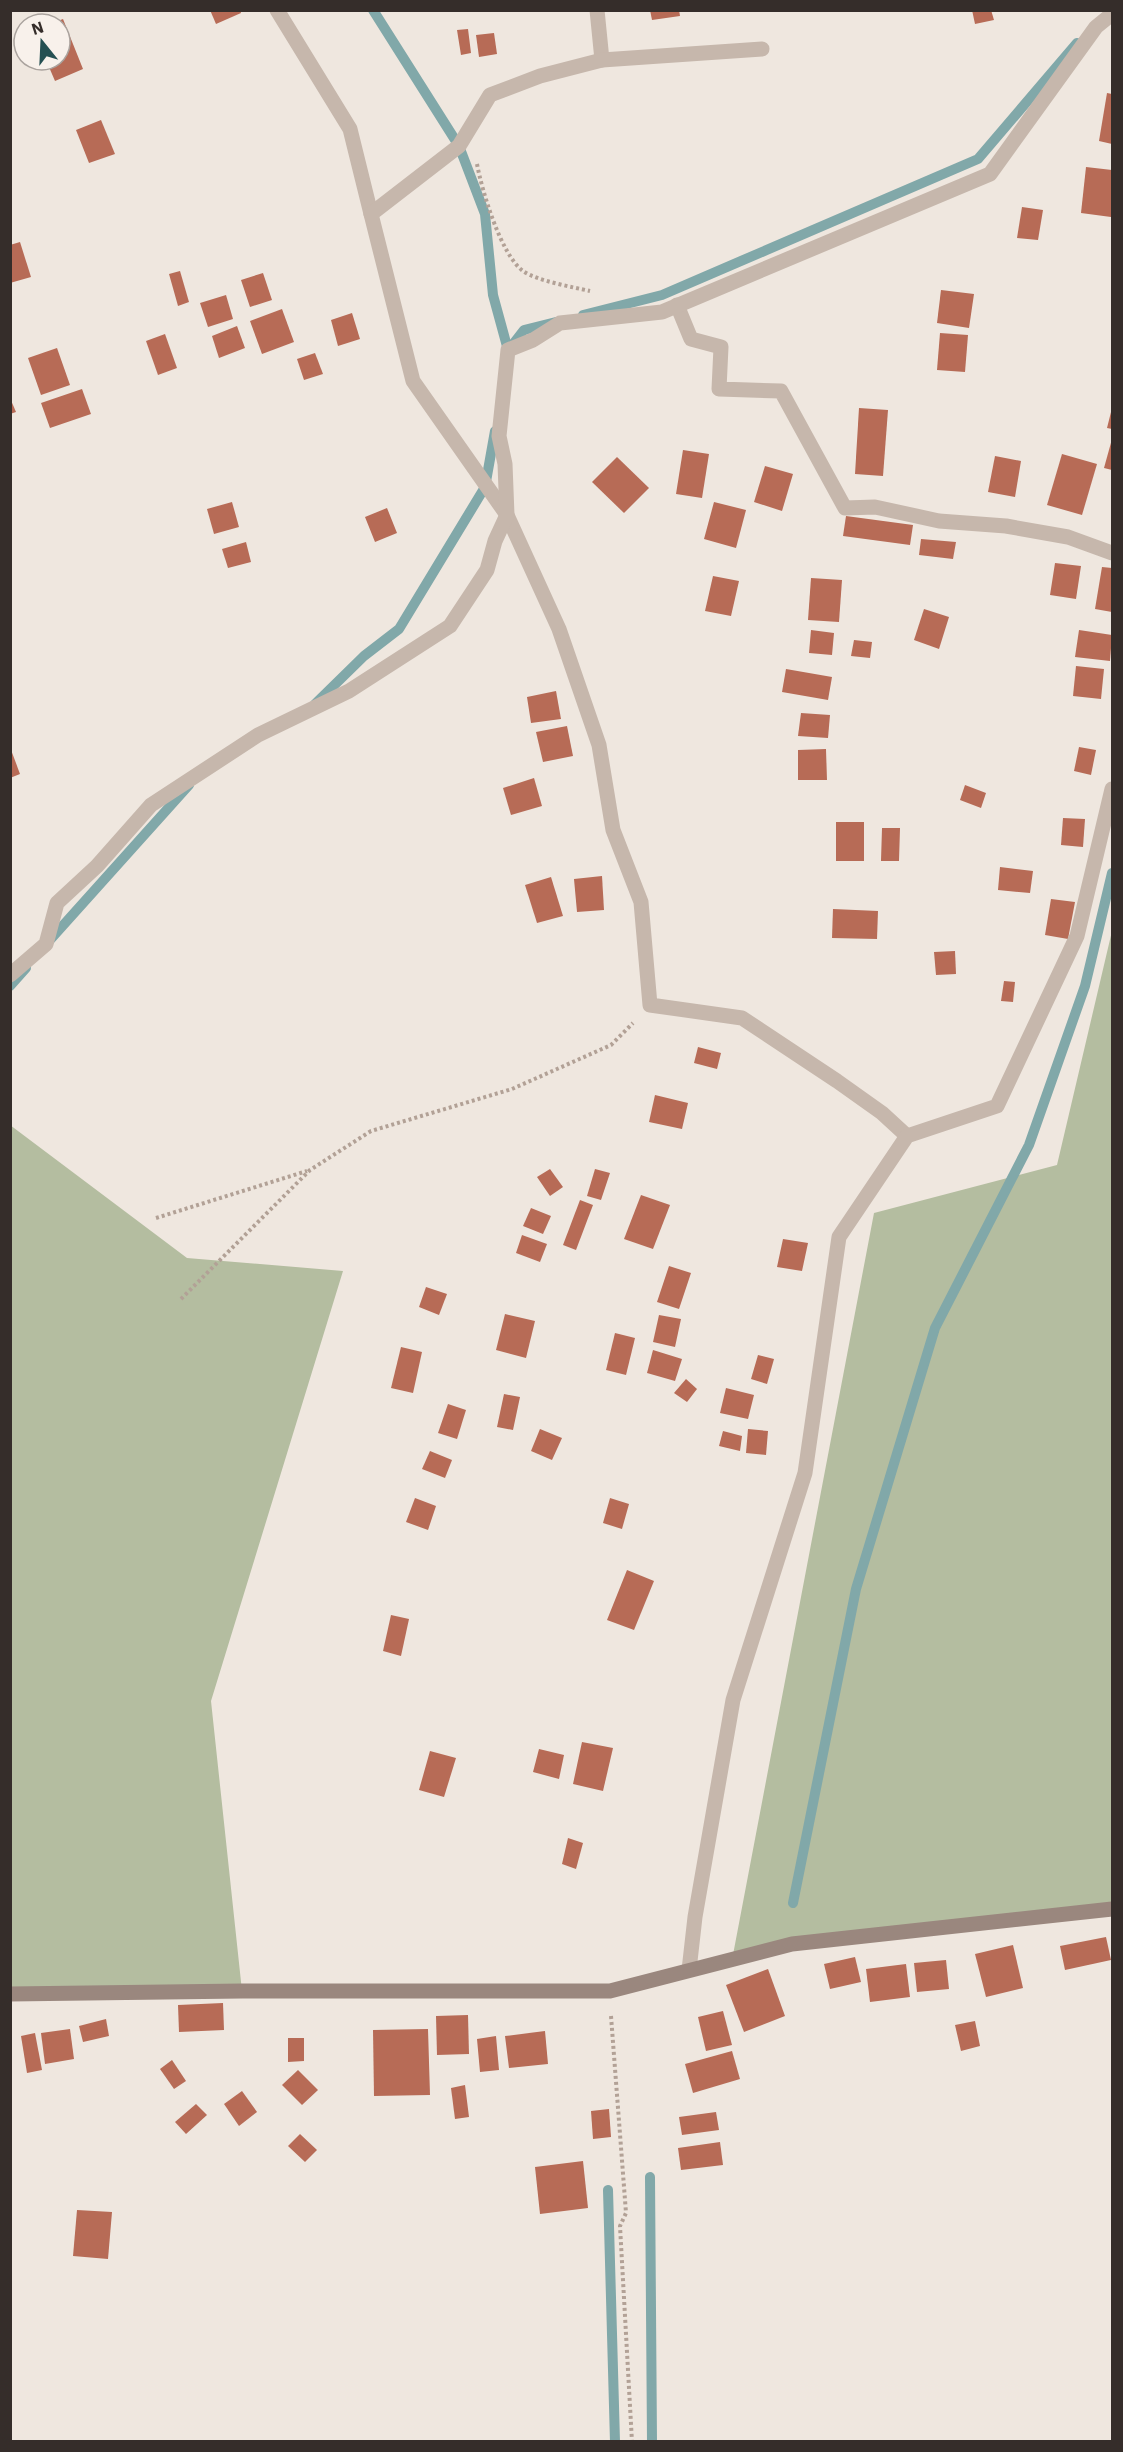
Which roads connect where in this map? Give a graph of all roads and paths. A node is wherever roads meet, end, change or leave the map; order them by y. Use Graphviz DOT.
graph roads {
  1 [pos="277,10"];
  2 [pos="597,10"];
  3 [pos="1113,14"];
  4 [pos="762,49"];
  5 [pos="603,60"];
  6 [pos="470,128"];
  7 [pos="371,214"];
  8 [pos="592,292"];
  9 [pos="677,305"];
  10 [pos="507,515"];
  11 [pos="1113,553"];
  12 [pos="1113,789"];
  13 [pos="10,975"];
  14 [pos="650,1005"];
  15 [pos="907,1136"];
  16 [pos="310,1170"];
  17 [pos="156,1218"];
  18 [pos="181,1299"];
  19 [pos="1113,1909"];
  20 [pos="689,1970"];
  21 [pos="610,1991"];
  22 [pos="10,1994"];
  23 [pos="632,2442"];
  1 -- 7 [label="street"];
  2 -- 5 [label="street"];
  3 -- 9 [label="street"];
  4 -- 5 [label="street"];
  5 -- 6 [label="street"];
  6 -- 7 [label="street"];
  6 -- 8 [label="path"];
  7 -- 10 [label="street"];
  9 -- 10 [label="street"];
  9 -- 11 [label="street"];
  10 -- 13 [label="street"];
  10 -- 14 [label="street"];
  12 -- 15 [label="street"];
  14 -- 15 [label="street"];
  14 -- 16 [label="path"];
  15 -- 20 [label="street"];
  16 -- 17 [label="path"];
  16 -- 18 [label="path"];
  19 -- 20 [label="street"];
  20 -- 21 [label="street"];
  21 -- 22 [label="street"];
  21 -- 23 [label="path"];
}
